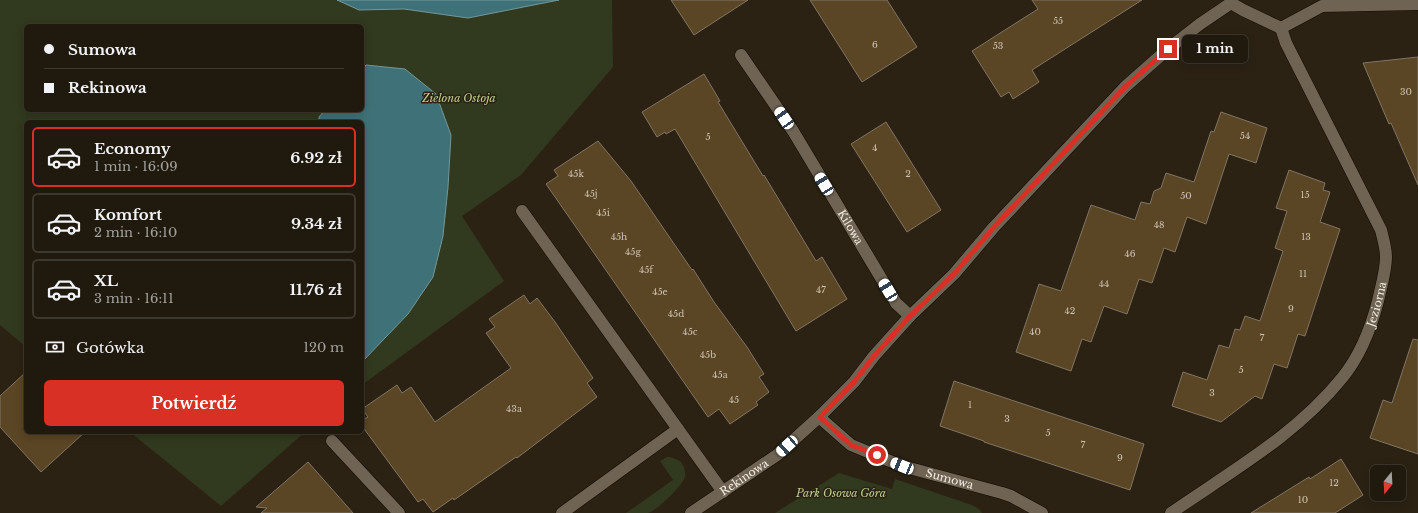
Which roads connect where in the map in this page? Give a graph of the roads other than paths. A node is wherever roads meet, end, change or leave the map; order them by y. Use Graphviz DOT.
graph roads {
  1 [pos="1231,1"];
  2 [pos="1418,4"];
  3 [pos="1281,28"];
  4 [pos="741,55"];
  5 [pos="522,211"];
  6 [pos="910,316"];
  7 [pos="820,417"];
  8 [pos="678,429"];
  9 [pos="332,441"];
  10 [pos="723,492"];
  11 [pos="399,513"];
  12 [pos="562,513"];
  13 [pos="691,513"];
  14 [pos="1042,513"];
  15 [pos="1171,513"];
  1 -- 3 [label="street, Rekinowa"];
  1 -- 6 [label="street, Rekinowa"];
  2 -- 3 [label="street"];
  3 -- 15 [label="street, Jeziorna"];
  4 -- 6 [label="street, Kilowa"];
  5 -- 8 [label="street"];
  6 -- 7 [label="street, Rekinowa"];
  7 -- 10 [label="street, Rekinowa"];
  7 -- 14 [label="street, Sumowa"];
  8 -- 10 [label="street"];
  8 -- 12 [label="street"];
  9 -- 11 [label="street"];
  10 -- 13 [label="street, Rekinowa"];
}
